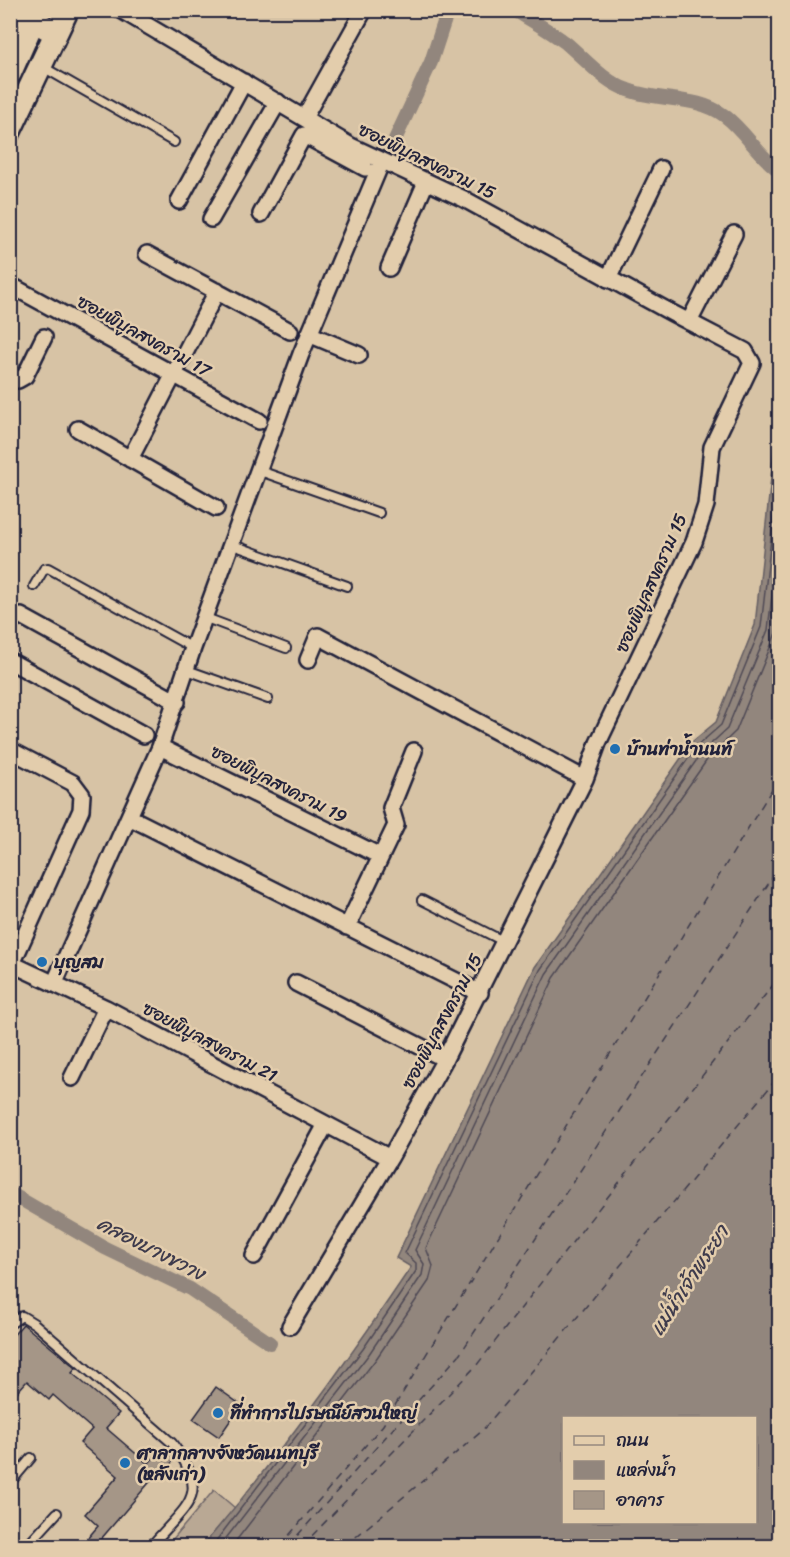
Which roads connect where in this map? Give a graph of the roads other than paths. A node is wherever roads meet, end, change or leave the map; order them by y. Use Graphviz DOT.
graph roads {
  1 [pos="14,10"];
  2 [pos="121,10"];
  3 [pos="364,10"];
  4 [pos="138,15"];
  5 [pos="36,16"];
  6 [pos="62,17"];
  7 [pos="41,66"];
  8 [pos="10,73"];
  9 [pos="244,82"];
  10 [pos="278,102"];
  11 [pos="304,118"];
  12 [pos="10,130"];
  13 [pos="174,142"];
  14 [pos="347,152"];
  15 [pos="382,161"];
  16 [pos="365,168"];
  17 [pos="661,169"];
  18 [pos="426,182"];
  19 [pos="179,201"];
  20 [pos="261,214"];
  21 [pos="211,219"];
  22 [pos="734,234"];
  23 [pos="147,254"];
  24 [pos="389,268"];
  25 [pos="608,279"];
  26 [pos="10,285"];
  27 [pos="217,291"];
  28 [pos="689,322"];
  29 [pos="290,331"];
  30 [pos="309,334"];
  31 [pos="44,337"];
  32 [pos="359,355"];
  33 [pos="175,375"];
  34 [pos="10,380"];
  35 [pos="259,422"];
  36 [pos="78,429"];
  37 [pos="130,459"];
  38 [pos="260,471"];
  39 [pos="216,508"];
  40 [pos="379,513"];
  41 [pos="232,545"];
  42 [pos="34,586"];
  43 [pos="347,586"];
  44 [pos="21,616"];
  45 [pos="206,618"];
  46 [pos="193,648"];
  47 [pos="286,648"];
  48 [pos="308,660"];
  49 [pos="10,661"];
  50 [pos="187,670"];
  51 [pos="268,699"];
  52 [pos="177,702"];
  53 [pos="144,735"];
  54 [pos="160,747"];
  55 [pos="10,750"];
  56 [pos="414,752"];
  57 [pos="585,779"];
  58 [pos="129,817"];
  59 [pos="380,856"];
  60 [pos="422,900"];
  61 [pos="348,927"];
  62 [pos="505,942"];
  63 [pos="11,963"];
  64 [pos="296,983"];
  65 [pos="54,984"];
  66 [pos="480,993"];
  67 [pos="106,1008"];
  68 [pos="445,1059"];
  69 [pos="72,1078"];
  70 [pos="325,1126"];
  71 [pos="390,1158"];
  72 [pos="254,1256"];
  73 [pos="12,1322"];
  74 [pos="290,1326"];
  75 [pos="31,1458"];
  76 [pos="10,1483"];
  77 [pos="57,1513"];
  78 [pos="27,1546"];
  79 [pos="151,1546"];
  1 -- 5 [label="main road"];
  2 -- 4 [label="street, ซอยพิบูลสงคราม 15"];
  3 -- 11 [label="street"];
  4 -- 9 [label="street, ซอยพิบูลสงคราม 15"];
  5 -- 6 [label="main road"];
  5 -- 8 [label="main road"];
  6 -- 7 [label="main road"];
  7 -- 12 [label="main road"];
  7 -- 13 [label="lane"];
  9 -- 10 [label="street, ซอยพิบูลสงคราม 15"];
  9 -- 19 [label="street"];
  10 -- 11 [label="street, ซอยพิบูลสงคราม 15"];
  10 -- 21 [label="street"];
  11 -- 14 [label="street, ซอยพิบูลสงคราม 15"];
  14 -- 15 [label="street, ซอยพิบูลสงคราม 15"];
  14 -- 16 [label="street"];
  14 -- 20 [label="street"];
  15 -- 18 [label="street, ซอยพิบูลสงคราม 15"];
  15 -- 30 [label="street"];
  17 -- 25 [label="street"];
  18 -- 24 [label="street"];
  18 -- 25 [label="street, ซอยพิบูลสงคราม 15"];
  22 -- 28 [label="street"];
  23 -- 27 [label="street"];
  25 -- 28 [label="street, ซอยพิบูลสงคราม 15"];
  26 -- 33 [label="street, ซอยพิบูลสงคราม 17"];
  27 -- 29 [label="street"];
  27 -- 33 [label="street"];
  28 -- 57 [label="street, ซอยพิบูลสงคราม 15"];
  30 -- 32 [label="street"];
  30 -- 38 [label="street"];
  31 -- 34 [label="street"];
  33 -- 35 [label="street, ซอยพิบูลสงคราม 17"];
  33 -- 37 [label="street"];
  36 -- 37 [label="street"];
  37 -- 39 [label="street"];
  38 -- 40 [label="lane"];
  38 -- 41 [label="street"];
  41 -- 43 [label="lane"];
  41 -- 45 [label="street"];
  42 -- 46 [label="lane"];
  44 -- 52 [label="street"];
  45 -- 46 [label="street"];
  45 -- 47 [label="lane"];
  46 -- 50 [label="street"];
  48 -- 57 [label="street"];
  49 -- 53 [label="street"];
  50 -- 51 [label="lane"];
  50 -- 52 [label="street"];
  52 -- 54 [label="street"];
  54 -- 58 [label="street"];
  54 -- 59 [label="street, ซอยพิบูลสงคราม 19"];
  55 -- 63 [label="street"];
  56 -- 59 [label="street"];
  57 -- 62 [label="street, ซอยพิบูลสงคราม 15"];
  58 -- 61 [label="street"];
  58 -- 65 [label="street"];
  59 -- 61 [label="street"];
  60 -- 62 [label="lane"];
  61 -- 66 [label="street"];
  62 -- 66 [label="street, ซอยพิบูลสงคราม 15"];
  63 -- 65 [label="street, ซอยพิบูลสงคราม 21"];
  64 -- 68 [label="street"];
  65 -- 67 [label="street, ซอยพิบูลสงคราม 21"];
  66 -- 68 [label="street, ซอยพิบูลสงคราม 15"];
  67 -- 69 [label="street"];
  67 -- 70 [label="street, ซอยพิบูลสงคราม 21"];
  68 -- 71 [label="street, ซอยพิบูลสงคราม 15"];
  70 -- 71 [label="street, ซอยพิบูลสงคราม 21"];
  70 -- 72 [label="street"];
  71 -- 74 [label="street, ซอยพิบูลสงคราม 15"];
  73 -- 79 [label="lane"];
  75 -- 76 [label="lane"];
  77 -- 78 [label="lane"];
}
